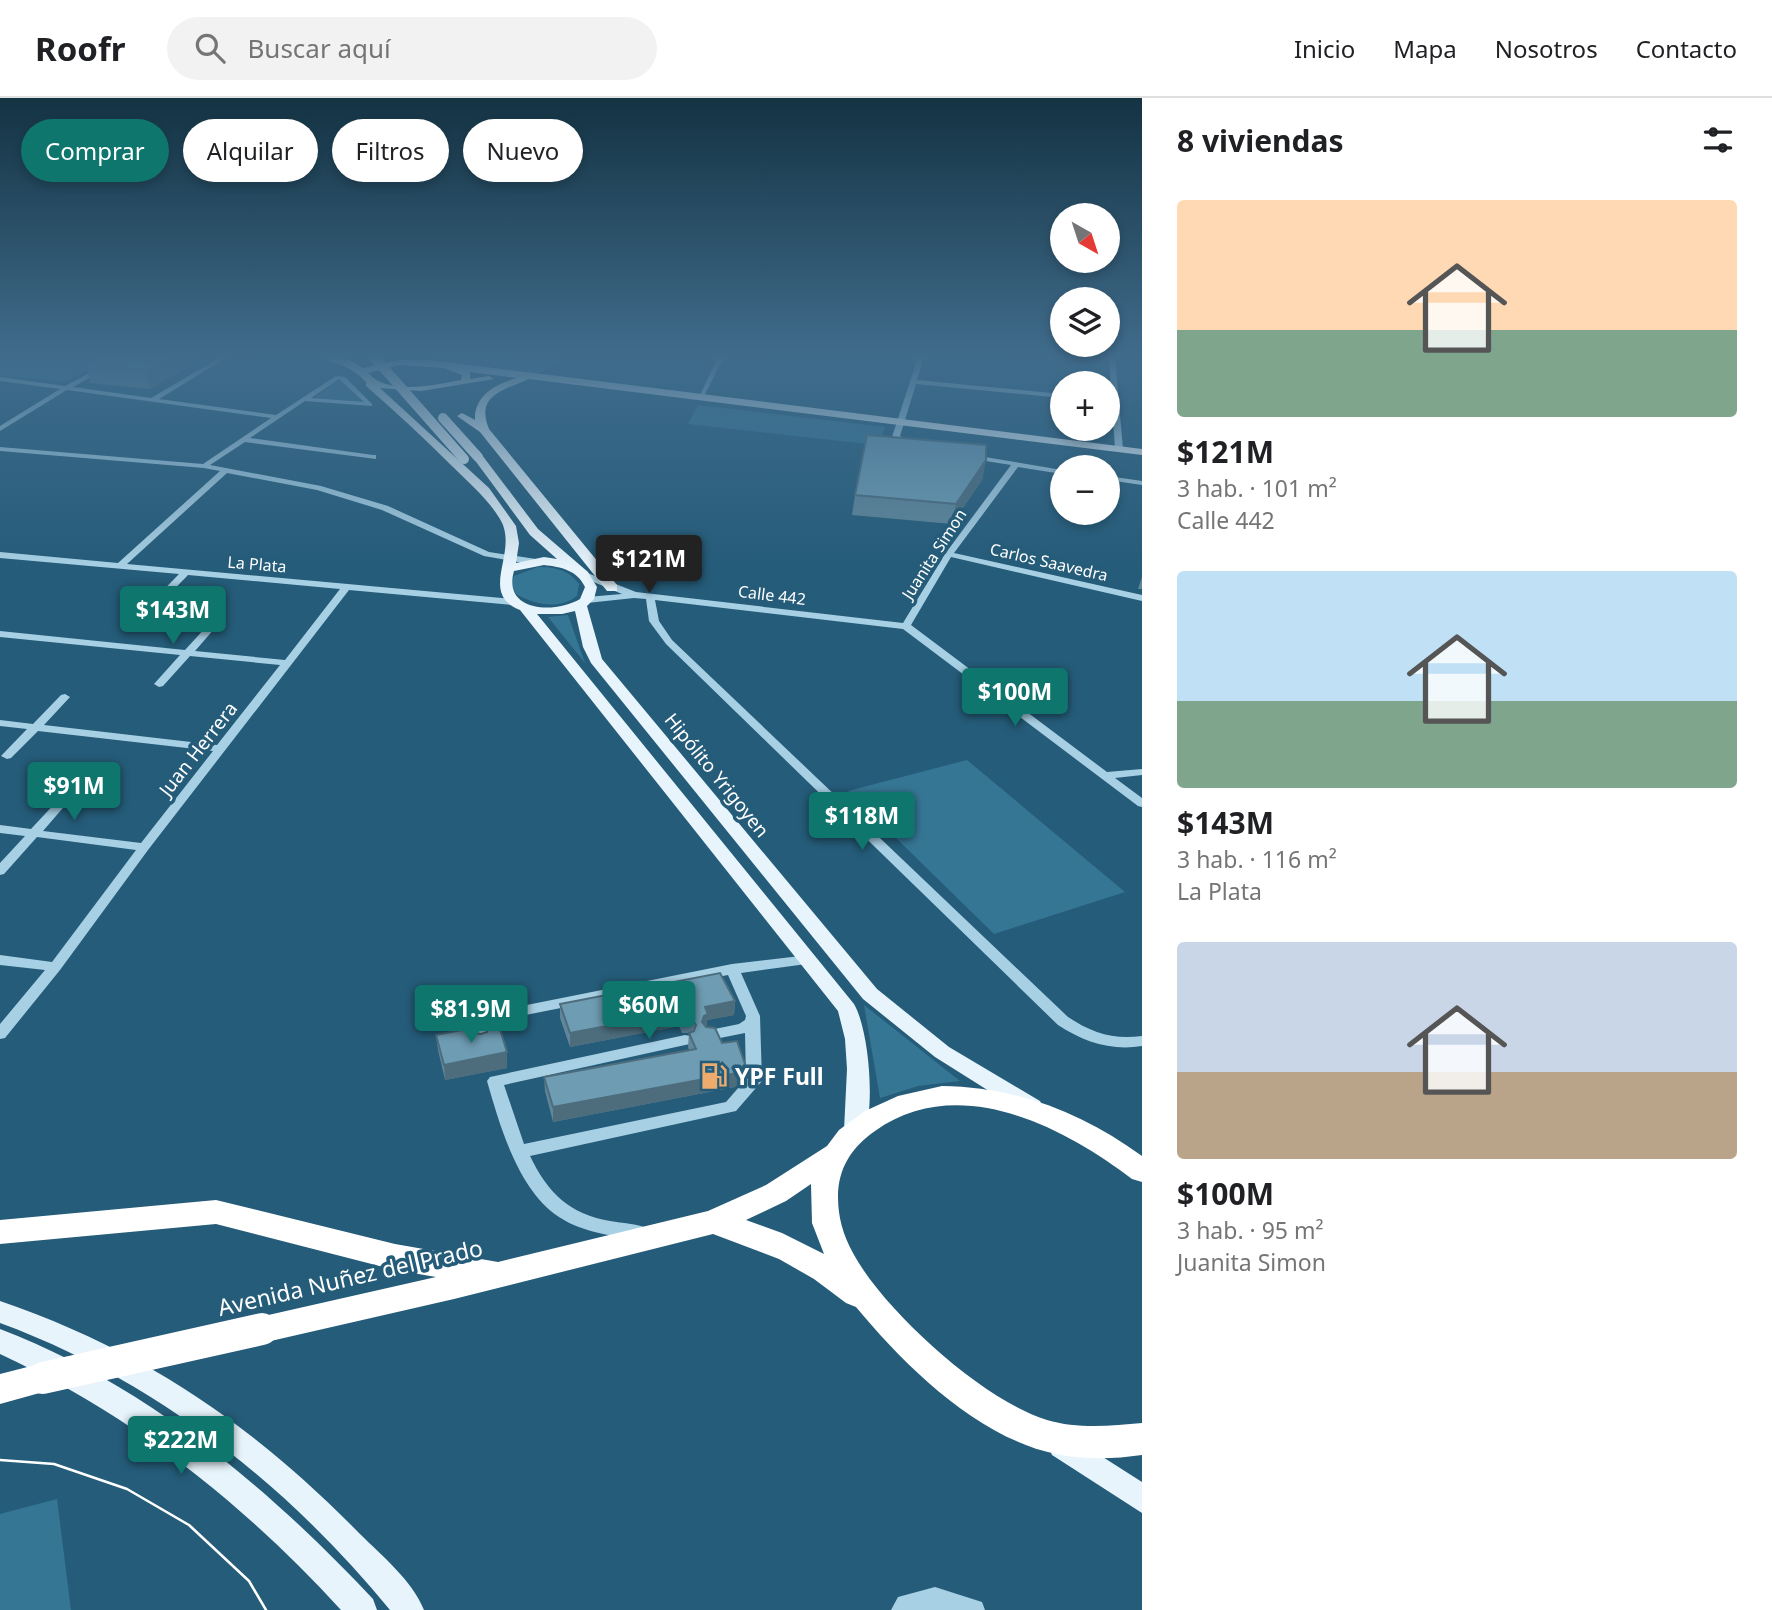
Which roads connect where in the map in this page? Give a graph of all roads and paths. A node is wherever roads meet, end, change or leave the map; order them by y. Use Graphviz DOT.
graph roads {
  1 [pos="262,428"];
  2 [pos="418,428"];
  3 [pos="435,428"];
  4 [pos="452,428"];
  5 [pos="471,428"];
  6 [pos="480,428"];
  7 [pos="899,428"];
  8 [pos="946,428"];
  9 [pos="484,430"];
  10 [pos="244,440"];
  11 [pos="1118,441"];
  12 [pos="924,448"];
  13 [pos="0,449"];
  14 [pos="1119,449"];
  15 [pos="1142,452"];
  16 [pos="963,455"];
  17 [pos="373,457"];
  18 [pos="1015,465"];
  19 [pos="204,466"];
  20 [pos="227,469"];
  21 [pos="1050,470"];
  22 [pos="1120,480"];
  23 [pos="1142,484"];
  24 [pos="507,492"];
  25 [pos="491,498"];
  26 [pos="949,554"];
  27 [pos="0,555"];
  28 [pos="510,564"];
  29 [pos="120,566"];
  30 [pos="580,571"];
  31 [pos="186,572"];
  32 [pos="347,586"];
  33 [pos="612,588"];
  34 [pos="634,595"];
  35 [pos="650,596"];
  36 [pos="1142,598"];
  37 [pos="583,603"];
  38 [pos="519,605"];
  39 [pos="152,607"];
  40 [pos="906,626"];
  41 [pos="210,628"];
  42 [pos="0,634"];
  43 [pos="188,653"];
  44 [pos="289,663"];
  45 [pos="159,684"];
  46 [pos="65,697"];
  47 [pos="0,723"];
  48 [pos="35,727"];
  49 [pos="220,749"];
  50 [pos="7,756"];
  51 [pos="1142,772"];
  52 [pos="1105,776"];
  53 [pos="62,802"];
  54 [pos="1142,804"];
  55 [pos="0,829"];
  56 [pos="33,833"];
  57 [pos="144,847"];
  58 [pos="0,872"];
  59 [pos="0,960"];
  60 [pos="809,960"];
  61 [pos="55,967"];
  62 [pos="732,969"];
  63 [pos="752,1023"];
  64 [pos="0,1034"];
  65 [pos="710,1035"];
  66 [pos="685,1040"];
  67 [pos="1142,1041"];
  68 [pos="481,1042"];
  69 [pos="1041,1112"];
  70 [pos="855,1130"];
  71 [pos="518,1152"];
  72 [pos="834,1154"];
  73 [pos="1136,1162"];
  74 [pos="713,1222"];
  75 [pos="0,1232"];
  76 [pos="660,1236"];
  77 [pos="501,1274"];
  78 [pos="0,1312"];
  79 [pos="880,1314"];
  80 [pos="0,1342"];
  81 [pos="0,1389"];
  82 [pos="1047,1436"];
  83 [pos="1142,1439"];
  84 [pos="1142,1499"];
  85 [pos="362,1610"];
  86 [pos="409,1610"];
  87 [pos="902,1610"];
  88 [pos="974,1610"];
  1 -- 10 [label="street"];
  2 -- 25 [label="main road"];
  3 -- 25 [label="main road, bridge"];
  4 -- 24 [label="main road, bridge"];
  5 -- 24 [label="main road"];
  6 -- 9 [label="main road"];
  7 -- 12 [label="street"];
  8 -- 14 [label="main road"];
  9 -- 33 [label="main road"];
  10 -- 17 [label="street"];
  10 -- 19 [label="street"];
  11 -- 14 [label="street"];
  13 -- 19 [label="street"];
  14 -- 15 [label="main road"];
  16 -- 18 [label="street"];
  18 -- 21 [label="street"];
  18 -- 26 [label="street, Juanita Simon"];
  19 -- 20 [label="street"];
  20 -- 28 [label="street"];
  20 -- 29 [label="street"];
  22 -- 23 [label="street"];
  24 -- 30 [label="main road"];
  25 -- 28 [label="main road"];
  26 -- 36 [label="street, Carlos Saavedra"];
  26 -- 40 [label="street, Juanita Simon"];
  27 -- 29 [label="street, La Plata"];
  28 -- 30 [label="main road"];
  28 -- 38 [label="main road"];
  29 -- 31 [label="street, La Plata"];
  30 -- 33 [label="street, Calle 442"];
  30 -- 37 [label="main road, Hipólito Yrigoyen"];
  31 -- 32 [label="street, La Plata"];
  31 -- 39 [label="street"];
  32 -- 38 [label="street, La Plata"];
  32 -- 44 [label="street, Juan Herrera"];
  33 -- 34 [label="street, Calle 442"];
  34 -- 35 [label="street, Calle 442"];
  34 -- 37 [label="street, Calle 442"];
  35 -- 40 [label="street, Calle 442"];
  35 -- 67 [label="street"];
  37 -- 38 [label="main road"];
  37 -- 69 [label="main road, Hipólito Yrigoyen"];
  38 -- 60 [label="main road"];
  40 -- 52 [label="street, Juanita Simon"];
  41 -- 43 [label="street"];
  42 -- 43 [label="street"];
  43 -- 44 [label="street"];
  43 -- 45 [label="street"];
  44 -- 49 [label="street, Juan Herrera"];
  46 -- 48 [label="street"];
  47 -- 48 [label="street"];
  48 -- 49 [label="street"];
  48 -- 50 [label="street"];
  49 -- 57 [label="street, Juan Herrera"];
  51 -- 52 [label="street"];
  52 -- 54 [label="street, Juanita Simon"];
  53 -- 56 [label="street"];
  55 -- 56 [label="street"];
  56 -- 57 [label="street"];
  56 -- 58 [label="street"];
  57 -- 61 [label="street, Juan Herrera"];
  59 -- 61 [label="street"];
  60 -- 62 [label="street"];
  60 -- 70 [label="main road"];
  61 -- 64 [label="street, Juan Herrera"];
  62 -- 63 [label="street"];
  62 -- 68 [label="street"];
  63 -- 65 [label="street"];
  63 -- 71 [label="street"];
  66 -- 71 [label="street"];
  69 -- 70 [label="highway"];
  69 -- 73 [label="highway"];
  70 -- 72 [label="highway"];
  71 -- 76 [label="lane"];
  72 -- 74 [label="highway, Avenida Nuñez del Prado"];
  72 -- 79 [label="highway"];
  74 -- 76 [label="highway, Avenida Nuñez del Prado"];
  74 -- 79 [label="highway, Avenida Nuñez del Prado"];
  75 -- 77 [label="highway"];
  76 -- 77 [label="highway, Avenida Nuñez del Prado"];
  77 -- 81 [label="highway, Avenida Nuñez del Prado, bridge"];
  78 -- 86 [label="main road"];
  79 -- 82 [label="highway"];
  80 -- 85 [label="main road"];
  82 -- 83 [label="highway"];
  82 -- 84 [label="main road"];
  87 -- 88 [label="street"];
}
